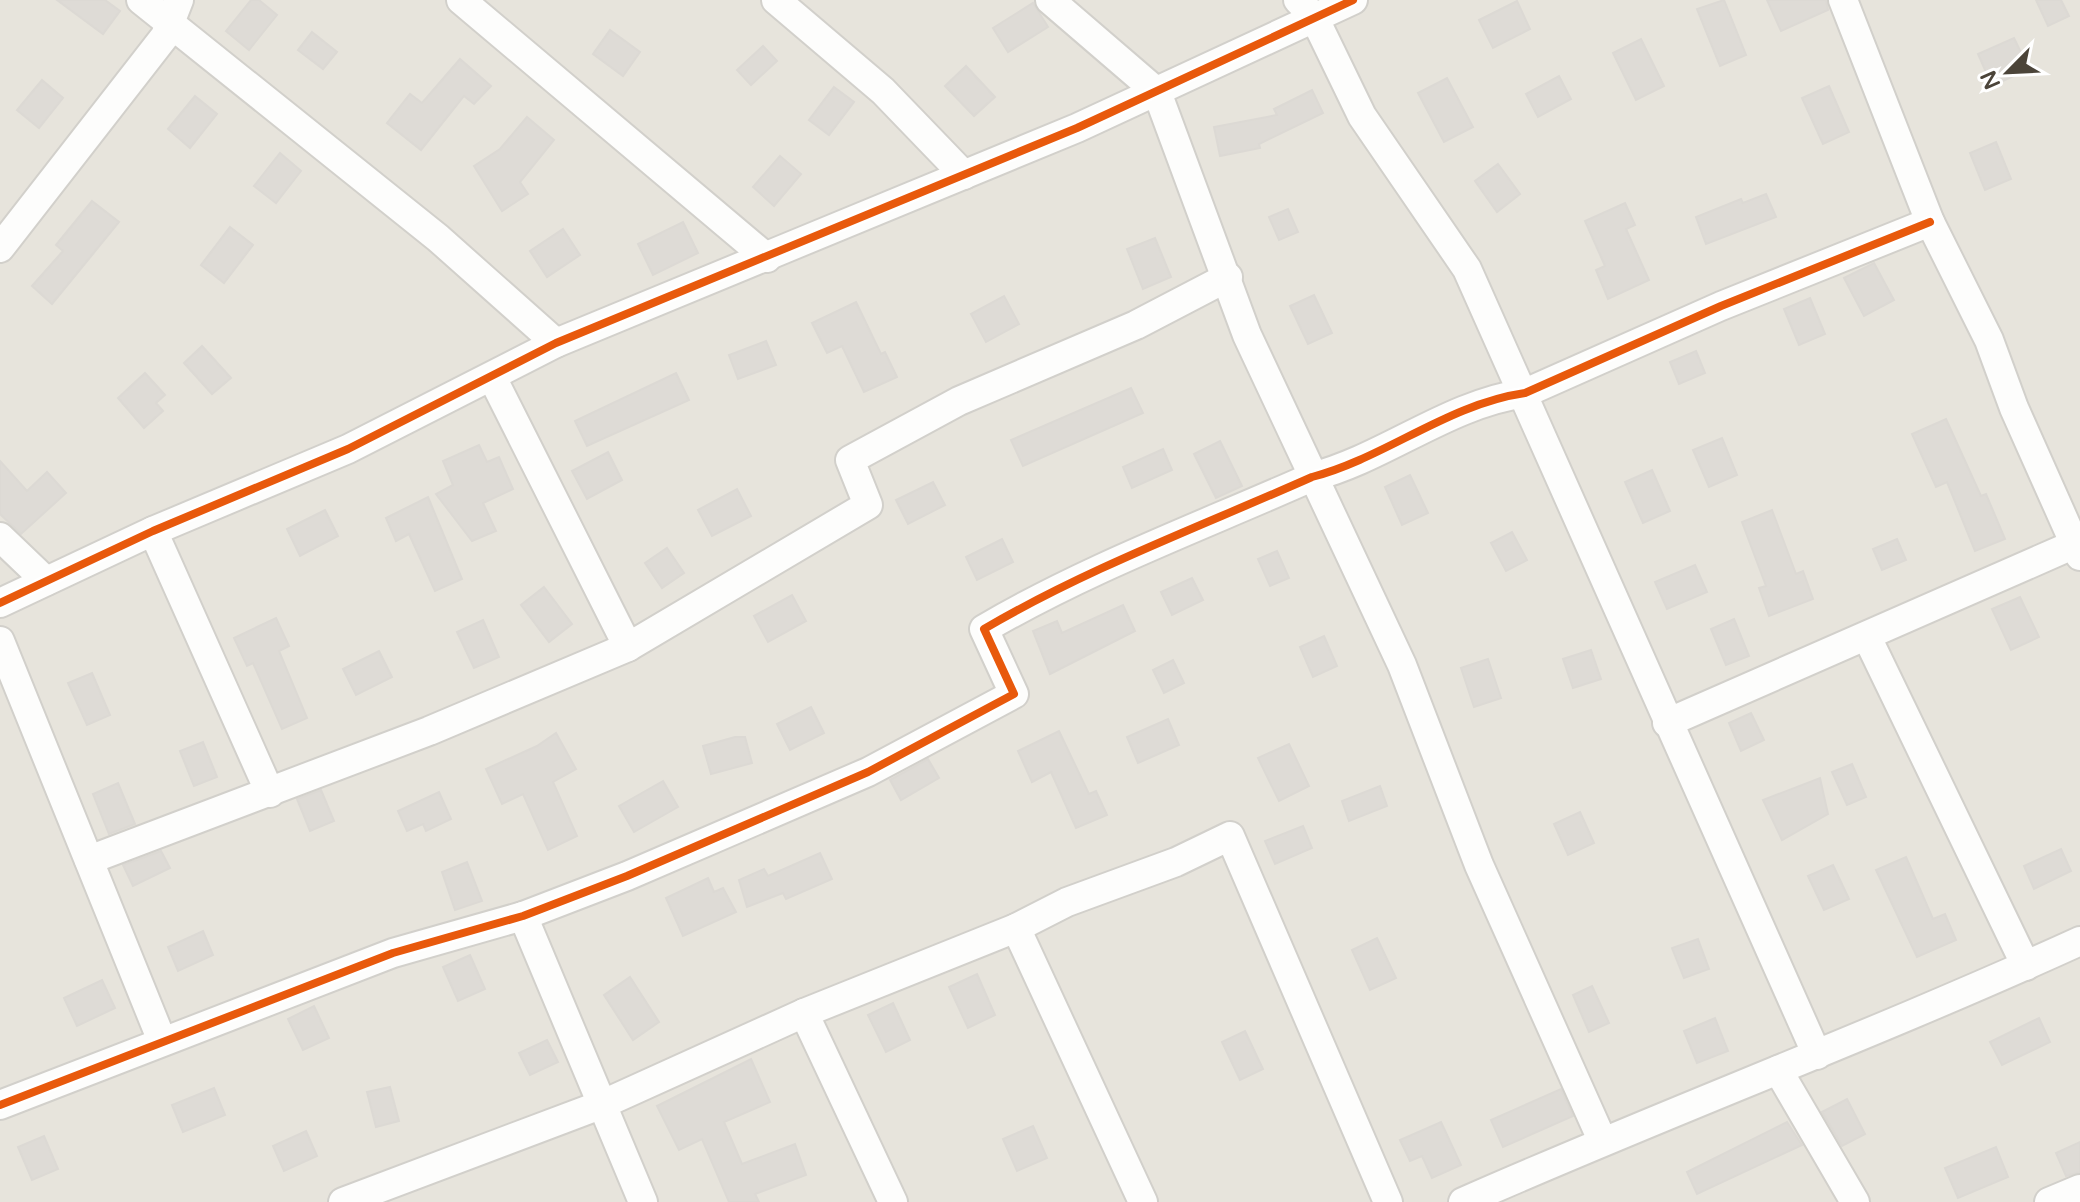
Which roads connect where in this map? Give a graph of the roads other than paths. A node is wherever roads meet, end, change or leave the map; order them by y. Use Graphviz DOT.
graph roads {
  1 [pos="141,0"];
  2 [pos="461,0"];
  3 [pos="776,0"];
  4 [pos="1050,0"];
  5 [pos="1353,0"];
  6 [pos="1843,0"];
  7 [pos="1306,9"];
  8 [pos="174,11"];
  9 [pos="1157,92"];
  10 [pos="964,175"];
  11 [pos="1930,222"];
  12 [pos="0,248"];
  13 [pos="767,258"];
  14 [pos="1228,277"];
  15 [pos="556,343"];
  16 [pos="492,377"];
  17 [pos="1525,393"];
  18 [pos="1312,477"];
  19 [pos="153,531"];
  20 [pos="0,537"];
  21 [pos="2077,550"];
  22 [pos="46,581"];
  23 [pos="0,603"];
  24 [pos="1867,637"];
  25 [pos="0,641"];
  26 [pos="628,647"];
  27 [pos="1667,723"];
  28 [pos="270,793"];
  29 [pos="89,860"];
  30 [pos="523,916"];
  31 [pos="1016,928"];
  32 [pos="2080,941"];
  33 [pos="2026,966"];
  34 [pos="804,1013"];
  35 [pos="162,1041"];
  36 [pos="1817,1055"];
  37 [pos="1778,1070"];
  38 [pos="603,1104"];
  39 [pos="0,1105"];
  40 [pos="1602,1140"];
  41 [pos="2080,1189"];
  42 [pos="343,1202"];
  43 [pos="643,1202"];
  44 [pos="893,1202"];
  45 [pos="1143,1202"];
  46 [pos="1388,1202"];
  47 [pos="1463,1202"];
  48 [pos="1855,1202"];
  49 [pos="2049,1202"];
  1 -- 8 [label="street"];
  2 -- 13 [label="street"];
  3 -- 10 [label="street"];
  4 -- 9 [label="street"];
  5 -- 7 [label="street"];
  6 -- 11 [label="street"];
  7 -- 9 [label="street"];
  7 -- 17 [label="street"];
  8 -- 12 [label="street"];
  8 -- 15 [label="street"];
  9 -- 10 [label="street"];
  9 -- 14 [label="street"];
  10 -- 13 [label="street"];
  11 -- 17 [label="street"];
  11 -- 21 [label="street"];
  13 -- 15 [label="street"];
  14 -- 18 [label="street"];
  14 -- 26 [label="street"];
  15 -- 16 [label="street"];
  16 -- 19 [label="street"];
  16 -- 26 [label="street"];
  17 -- 18 [label="street"];
  17 -- 27 [label="street"];
  18 -- 30 [label="street"];
  18 -- 40 [label="street"];
  19 -- 22 [label="street"];
  19 -- 28 [label="street"];
  20 -- 22 [label="street"];
  21 -- 24 [label="street"];
  22 -- 23 [label="street"];
  24 -- 27 [label="street"];
  24 -- 33 [label="street"];
  25 -- 29 [label="street"];
  26 -- 28 [label="street"];
  27 -- 36 [label="street"];
  28 -- 29 [label="street"];
  29 -- 35 [label="street"];
  30 -- 35 [label="street"];
  30 -- 38 [label="street"];
  31 -- 34 [label="street"];
  31 -- 45 [label="street"];
  31 -- 46 [label="street"];
  32 -- 33 [label="street"];
  33 -- 36 [label="street"];
  34 -- 38 [label="street"];
  34 -- 44 [label="street"];
  35 -- 39 [label="street"];
  36 -- 37 [label="street"];
  37 -- 40 [label="street"];
  37 -- 48 [label="street"];
  38 -- 42 [label="street"];
  38 -- 43 [label="street"];
  40 -- 47 [label="street"];
  41 -- 49 [label="street"];
}
